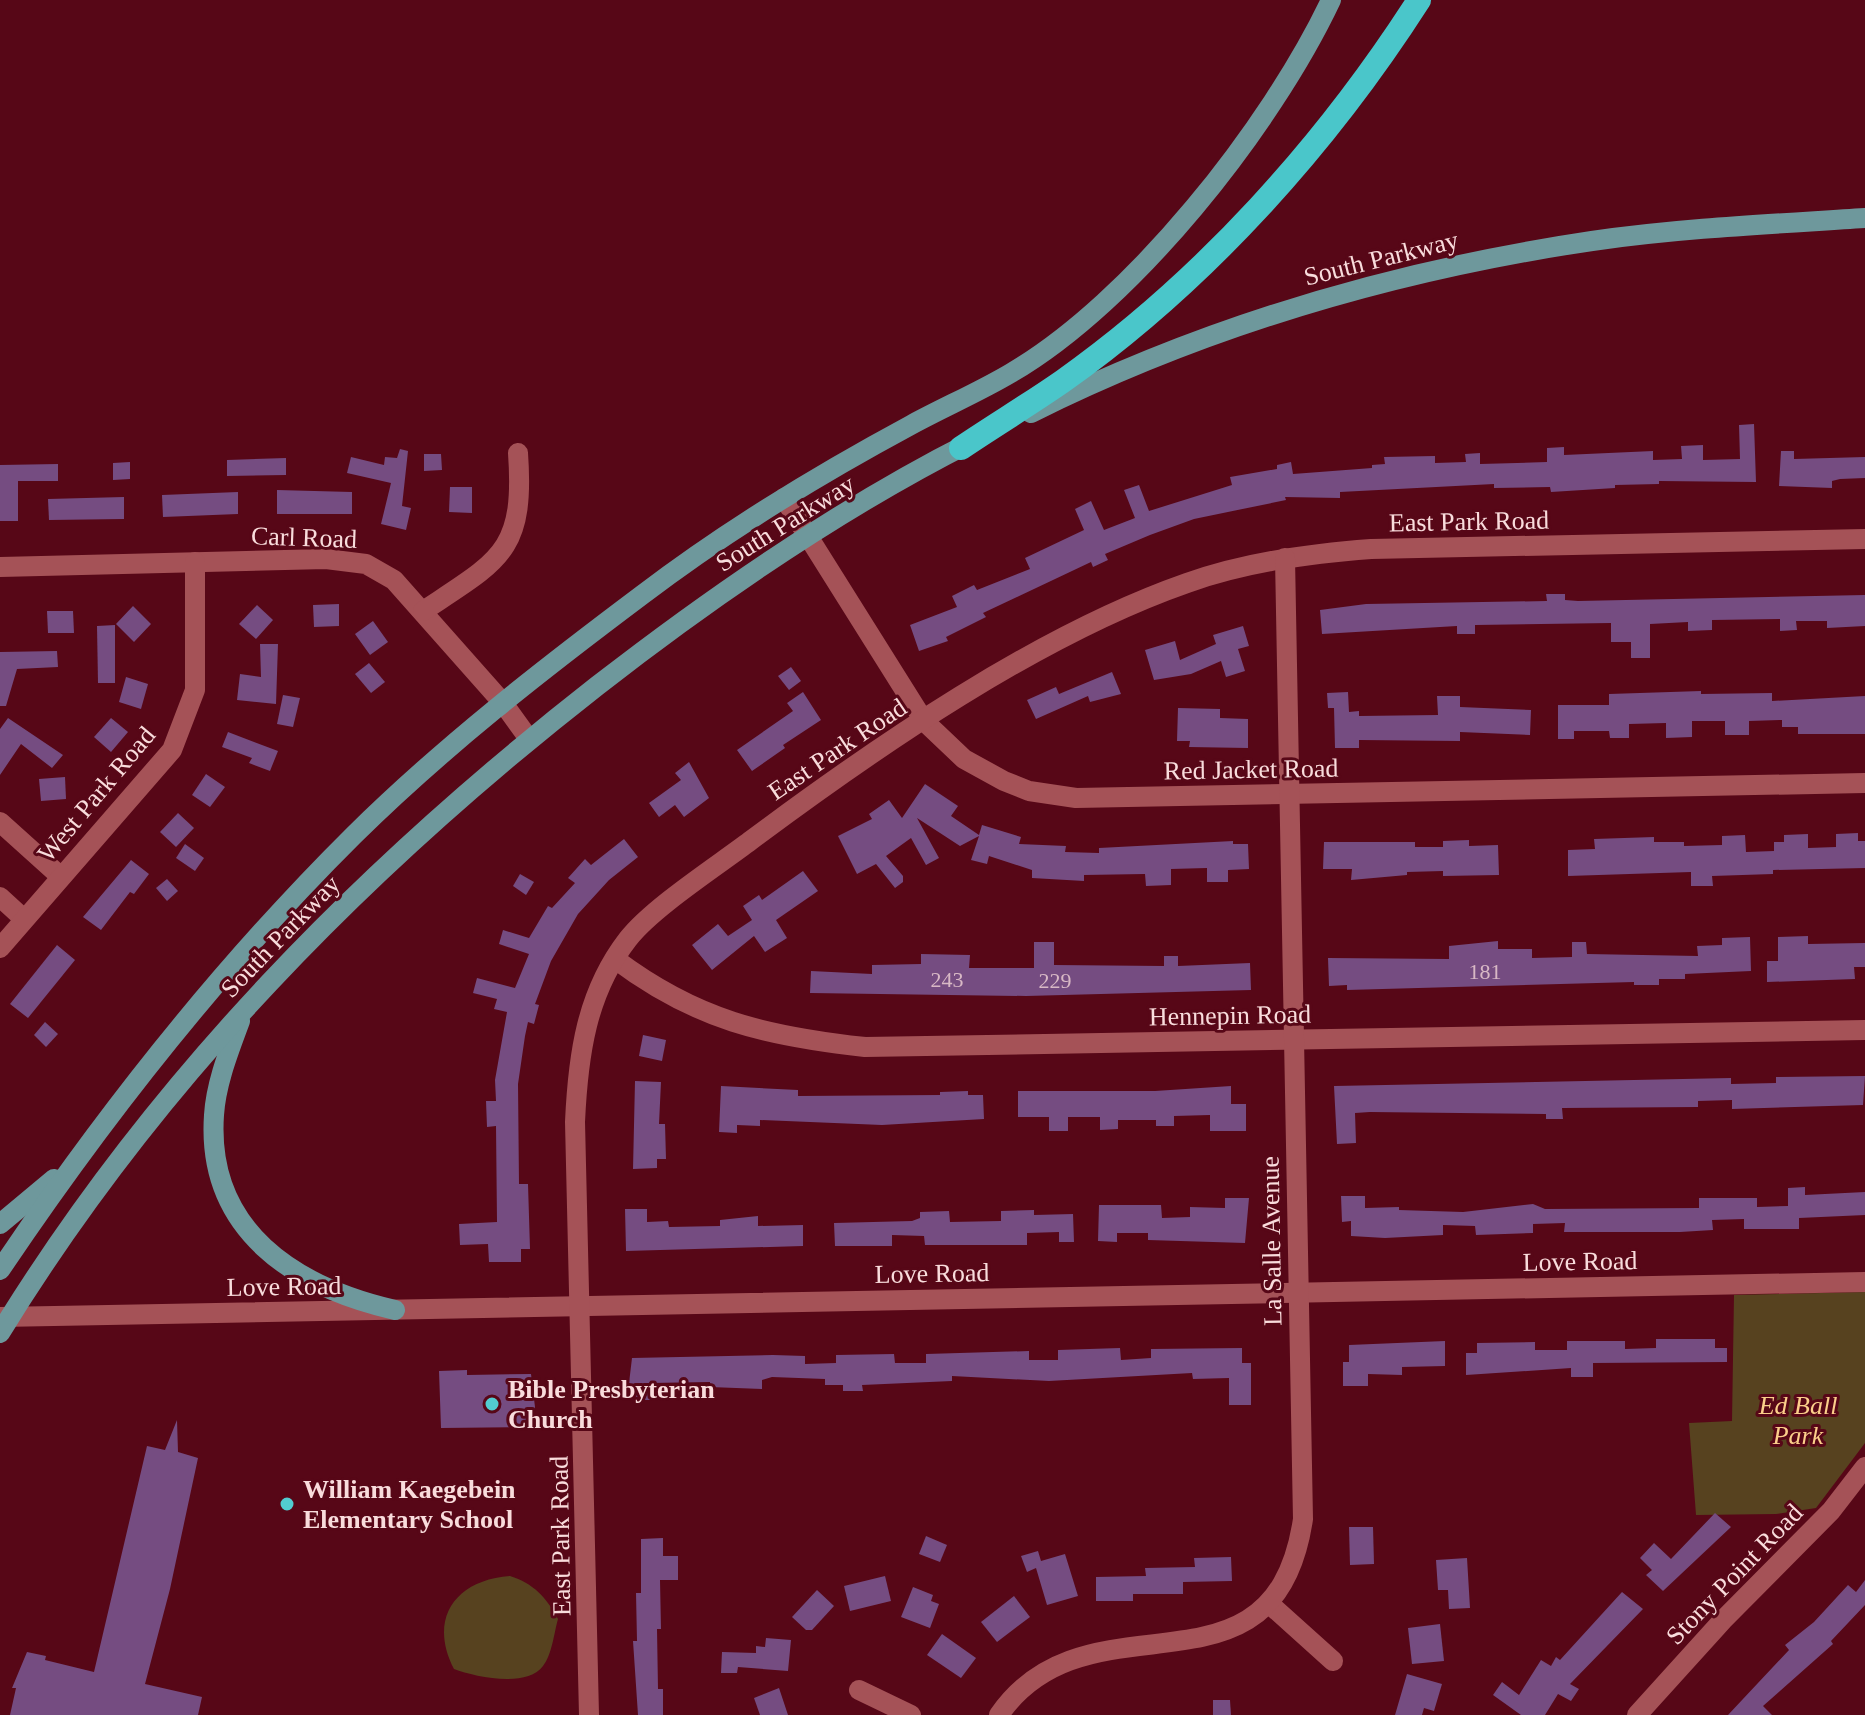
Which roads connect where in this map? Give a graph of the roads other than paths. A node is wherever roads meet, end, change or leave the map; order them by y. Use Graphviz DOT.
graph roads {
  1 [pos="1331,0"];
  2 [pos="1419,0"];
  3 [pos="1865,218"];
  4 [pos="961,448"];
  5 [pos="518,453"];
  6 [pos="784,498"];
  7 [pos="808,536"];
  8 [pos="1865,539"];
  9 [pos="1285,558"];
  10 [pos="195,562"];
  11 [pos="0,567"];
  12 [pos="423,611"];
  13 [pos="503,703"];
  14 [pos="924,721"];
  15 [pos="529,739"];
  16 [pos="1865,783"];
  17 [pos="1289,794"];
  18 [pos="0,822"];
  19 [pos="60,876"];
  20 [pos="0,897"];
  21 [pos="24,919"];
  22 [pos="0,948"];
  23 [pos="615,959"];
  24 [pos="245,1007"];
  25 [pos="1865,1030"];
  26 [pos="1294,1040"];
  27 [pos="100,1134"];
  28 [pos="0,1224"];
  29 [pos="0,1270"];
  30 [pos="1865,1282"];
  31 [pos="1298,1291"];
  32 [pos="581,1307"];
  33 [pos="395,1310"];
  34 [pos="3,1322"];
  35 [pos="1865,1467"];
  36 [pos="1274,1608"];
  37 [pos="1333,1661"];
  38 [pos="859,1690"];
  39 [pos="589,1715"];
  40 [pos="911,1715"];
  41 [pos="999,1715"];
  42 [pos="1637,1715"];
  1 -- 6 [label="main road, South Parkway"];
  2 -- 4 [label="highway"];
  3 -- 4 [label="main road, South Parkway"];
  4 -- 7 [label="main road, South Parkway"];
  5 -- 12 [label="street"];
  6 -- 7 [label="street, Red Jacket Road"];
  6 -- 13 [label="main road, South Parkway"];
  7 -- 14 [label="street, Red Jacket Road"];
  7 -- 15 [label="main road, South Parkway"];
  8 -- 9 [label="street, East Park Road"];
  9 -- 14 [label="street, East Park Road"];
  9 -- 17 [label="street, La Salle Avenue"];
  10 -- 11 [label="street, Carl Road"];
  10 -- 12 [label="street, Carl Road"];
  10 -- 19 [label="street, West Park Road"];
  12 -- 13 [label="street, Carl Road"];
  13 -- 15 [label="street, Carl Road"];
  13 -- 27 [label="main road, South Parkway"];
  14 -- 17 [label="street, Red Jacket Road"];
  14 -- 23 [label="street, East Park Road"];
  15 -- 24 [label="main road, South Parkway"];
  16 -- 17 [label="street, Red Jacket Road"];
  17 -- 26 [label="street, La Salle Avenue"];
  18 -- 19 [label="street"];
  19 -- 21 [label="street, West Park Road"];
  20 -- 21 [label="street"];
  21 -- 22 [label="street, West Park Road"];
  23 -- 26 [label="street, Hennepin Road"];
  23 -- 32 [label="street, East Park Road"];
  24 -- 33 [label="main road"];
  24 -- 34 [label="main road, South Parkway"];
  25 -- 26 [label="street, Hennepin Road"];
  26 -- 31 [label="street, La Salle Avenue"];
  27 -- 28 [label="main road"];
  27 -- 29 [label="main road, South Parkway"];
  30 -- 31 [label="street, Love Road"];
  31 -- 32 [label="street, Love Road"];
  31 -- 36 [label="street, La Salle Avenue"];
  32 -- 33 [label="street, Love Road"];
  32 -- 39 [label="street, East Park Road"];
  33 -- 34 [label="street, Love Road"];
  35 -- 42 [label="street, Stony Point Road"];
  36 -- 37 [label="street"];
  36 -- 41 [label="street, La Salle Avenue"];
  38 -- 40 [label="street"];
}
